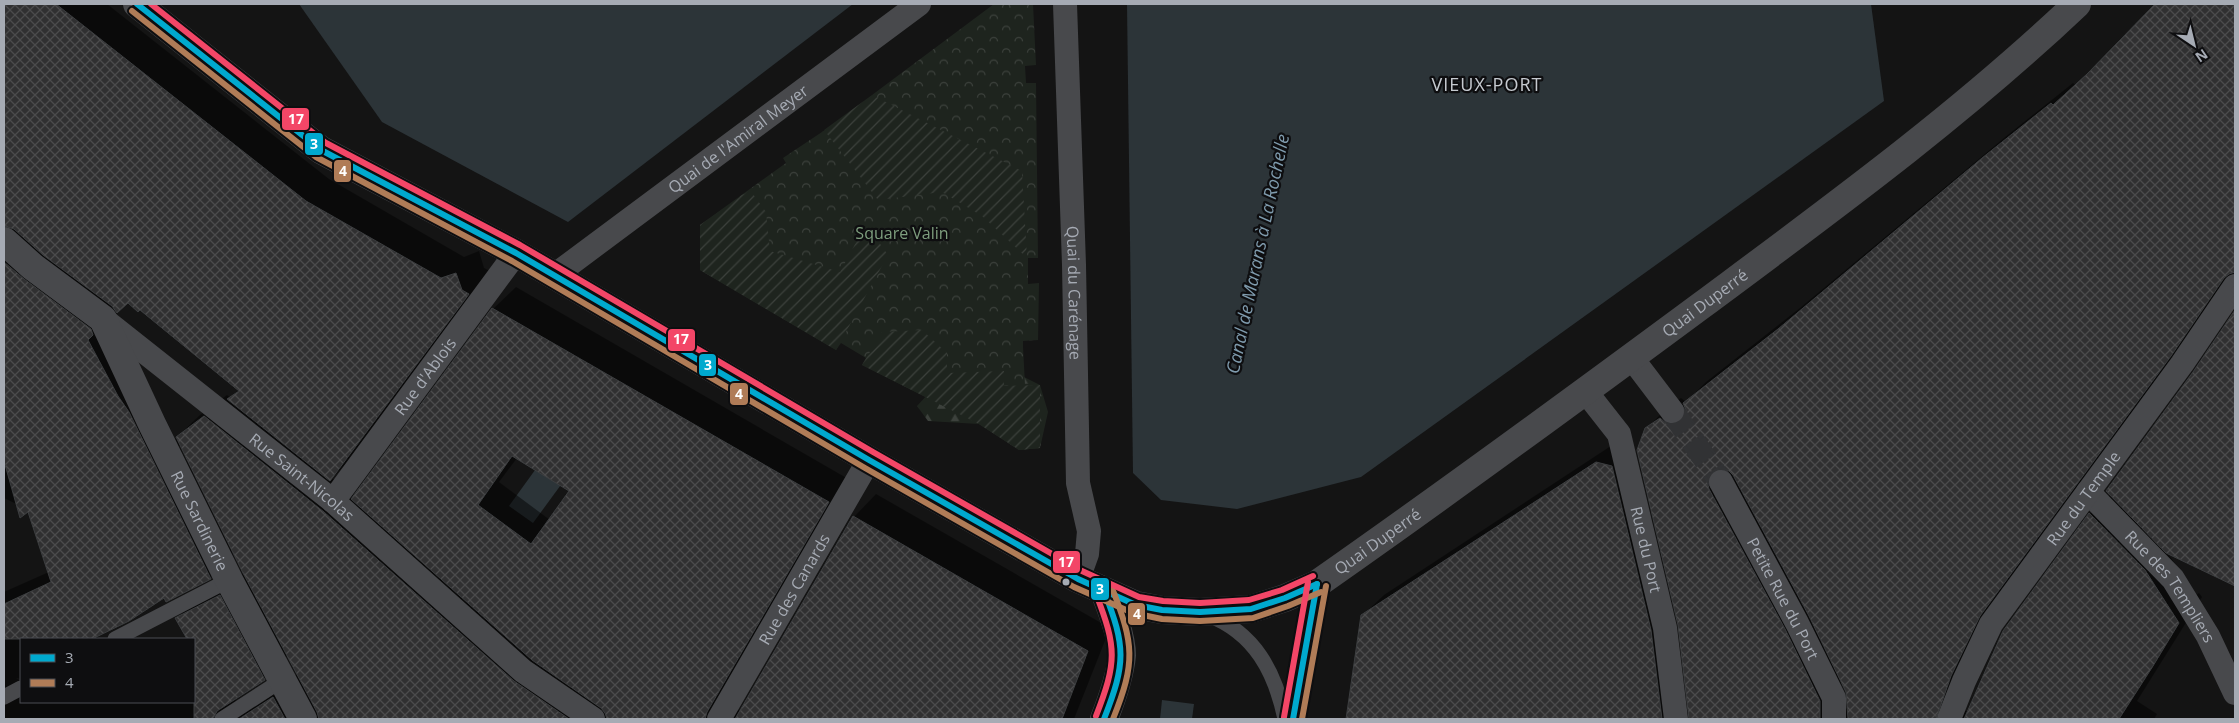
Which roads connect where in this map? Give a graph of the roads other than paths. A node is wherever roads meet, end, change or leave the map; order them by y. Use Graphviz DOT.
graph roads {
  1 [pos="137,4"];
  2 [pos="920,4"];
  3 [pos="1064,4"];
  4 [pos="2077,4"];
  5 [pos="4,241"];
  6 [pos="516,253"];
  7 [pos="555,275"];
  8 [pos="2235,286"];
  9 [pos="103,319"];
  10 [pos="1631,357"];
  11 [pos="1586,392"];
  12 [pos="1672,411"];
  13 [pos="869,460"];
  14 [pos="1721,482"];
  15 [pos="2088,492"];
  16 [pos="333,501"];
  17 [pos="1078,579"];
  18 [pos="229,580"];
  19 [pos="1317,584"];
  20 [pos="1104,591"];
  21 [pos="1200,612"];
  22 [pos="117,638"];
  23 [pos="282,680"];
  24 [pos="20,689"];
  25 [pos="2235,693"];
  26 [pos="4,697"];
  27 [pos="222,719"];
  28 [pos="303,719"];
  29 [pos="593,719"];
  30 [pos="719,719"];
  31 [pos="1104,719"];
  32 [pos="1285,719"];
  33 [pos="1293,719"];
  34 [pos="1676,719"];
  35 [pos="1834,719"];
  36 [pos="1949,719"];
  1 -- 6 [label="street, Quai Duperré"];
  2 -- 7 [label="street, Quai de l'Amiral Meyer"];
  3 -- 17 [label="street, Quai du Carénage"];
  4 -- 10 [label="street, Quai Duperré"];
  5 -- 9 [label="street, Rue Saint-Nicolas"];
  6 -- 7 [label="street, Quai Duperré"];
  6 -- 16 [label="street, Rue d'Ablois"];
  7 -- 13 [label="street, Quai Duperré"];
  8 -- 15 [label="street, Rue du Temple"];
  9 -- 16 [label="street, Rue Saint-Nicolas"];
  9 -- 18 [label="street, Rue Sardinerie"];
  10 -- 11 [label="street, Quai Duperré"];
  10 -- 12 [label="street"];
  11 -- 19 [label="street, Quai Duperré"];
  11 -- 34 [label="street, Rue du Port"];
  13 -- 17 [label="street, Quai Duperré"];
  13 -- 30 [label="street, Rue des Canards"];
  14 -- 35 [label="street, Petite Rue du Port"];
  15 -- 25 [label="street, Rue des Templiers"];
  15 -- 36 [label="street, Rue du Temple"];
  16 -- 29 [label="street, Rue Saint-Nicolas"];
  17 -- 20 [label="street, Quai Duperré"];
  18 -- 22 [label="lane"];
  18 -- 23 [label="street, Rue Sardinerie"];
  19 -- 21 [label="street, Quai Duperré"];
  19 -- 33 [label="lane"];
  20 -- 21 [label="street, Quai Duperré"];
  20 -- 31 [label="main road"];
  21 -- 32 [label="lane"];
  23 -- 27 [label="lane"];
  23 -- 28 [label="street, Rue Sardinerie"];
  24 -- 26 [label="lane"];
}
